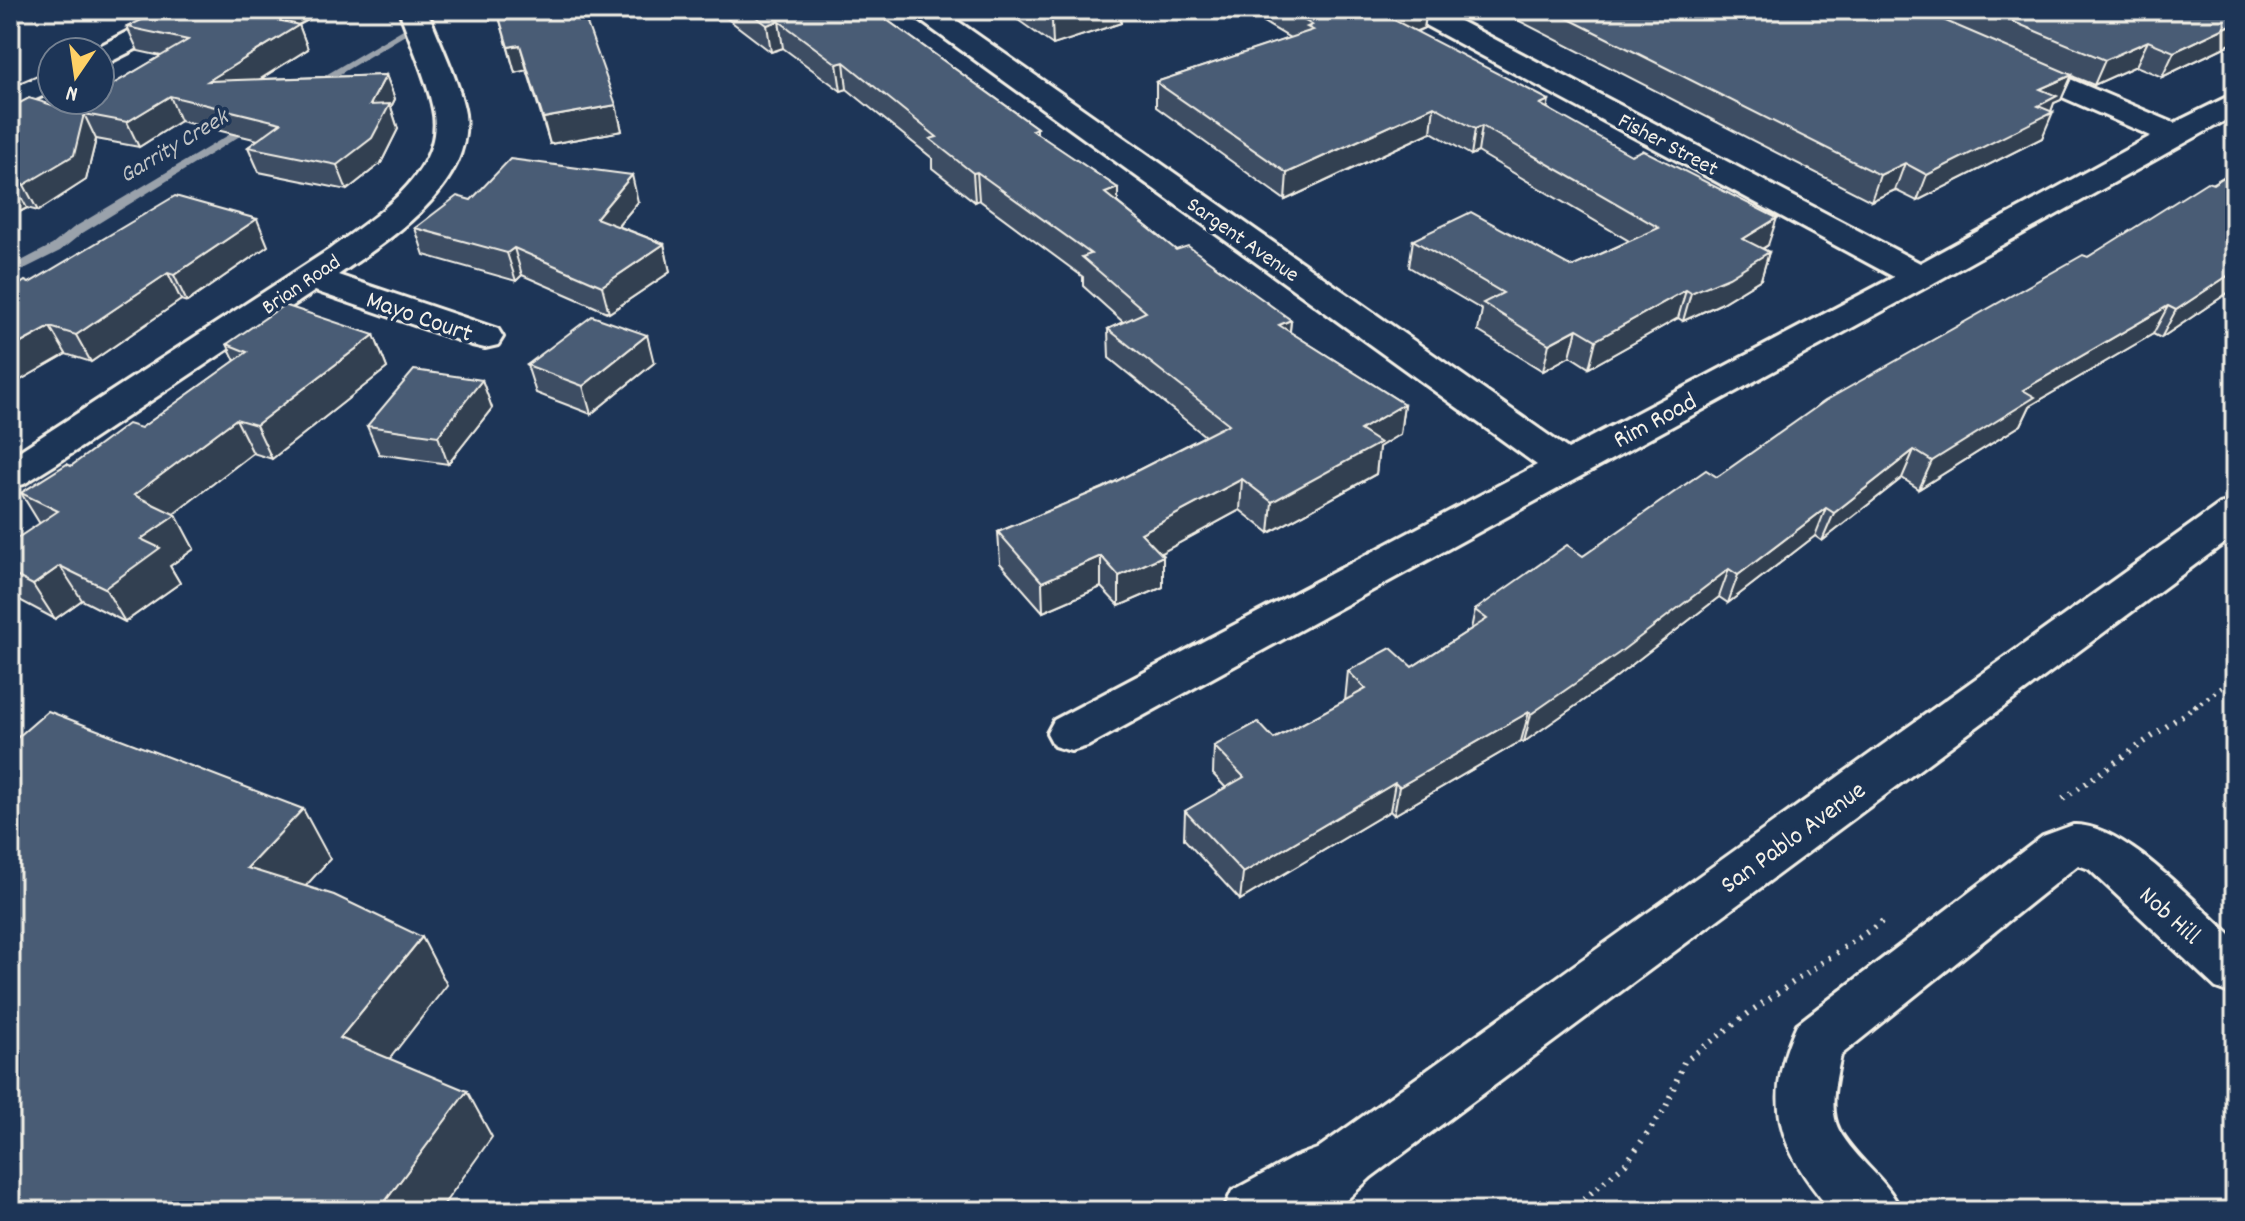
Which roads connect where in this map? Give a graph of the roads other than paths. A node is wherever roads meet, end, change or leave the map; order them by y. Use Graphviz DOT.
graph roads {
  1 [pos="191,10"];
  2 [pos="924,10"];
  3 [pos="1418,10"];
  4 [pos="416,19"];
  5 [pos="116,48"];
  6 [pos="1987,54"];
  7 [pos="36,88"];
  8 [pos="10,101"];
  9 [pos="2235,102"];
  10 [pos="2173,134"];
  11 [pos="310,277"];
  12 [pos="1920,277"];
  13 [pos="485,337"];
  14 [pos="1565,466"];
  15 [pos="10,475"];
  16 [pos="2235,514"];
  17 [pos="1071,733"];
  18 [pos="2235,972"];
  19 [pos="1350,1158"];
  20 [pos="1253,1211"];
  21 [pos="1292,1211"];
  22 [pos="1871,1211"];
  1 -- 5 [label="street"];
  2 -- 14 [label="street, Sargent Avenue"];
  3 -- 12 [label="street, Fisher Street"];
  4 -- 11 [label="street, Brian Road"];
  6 -- 10 [label="street"];
  7 -- 8 [label="street"];
  9 -- 10 [label="street, Rim Road"];
  10 -- 12 [label="street, Rim Road"];
  11 -- 13 [label="street, Mayo Court"];
  11 -- 15 [label="street, Brian Road"];
  12 -- 14 [label="street, Rim Road"];
  14 -- 17 [label="street, Rim Road"];
  16 -- 19 [label="street, San Pablo Avenue"];
  18 -- 22 [label="street, Nob Hill"];
  19 -- 20 [label="street, San Pablo Avenue"];
  19 -- 21 [label="street, San Pablo Avenue"];
}
